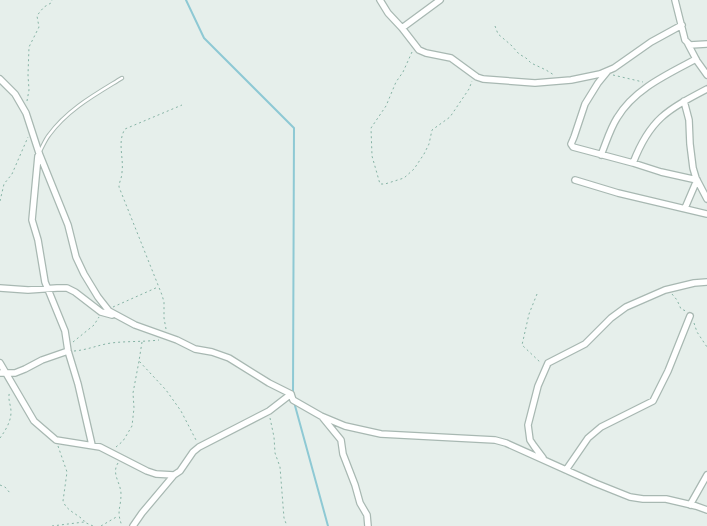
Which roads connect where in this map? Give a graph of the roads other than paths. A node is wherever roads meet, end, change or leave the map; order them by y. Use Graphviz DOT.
graph roads {
  1 [pos="380,0"];
  2 [pos="440,0"];
  3 [pos="675,0"];
  4 [pos="682,25"];
  5 [pos="402,28"];
  6 [pos="688,44"];
  7 [pos="707,44"];
  8 [pos="696,60"];
  9 [pos="608,72"];
  10 [pos="707,75"];
  11 [pos="122,78"];
  12 [pos="0,79"];
  13 [pos="707,89"];
  14 [pos="684,101"];
  15 [pos="39,153"];
  16 [pos="601,155"];
  17 [pos="633,163"];
  18 [pos="575,180"];
  19 [pos="697,180"];
  20 [pos="707,199"];
  21 [pos="685,208"];
  22 [pos="707,214"];
  23 [pos="707,282"];
  24 [pos="0,288"];
  25 [pos="48,289"];
  26 [pos="690,316"];
  27 [pos="118,317"];
  28 [pos="68,349"];
  29 [pos="0,363"];
  30 [pos="7,372"];
  31 [pos="0,373"];
  32 [pos="291,394"];
  33 [pos="321,416"];
  34 [pos="92,445"];
  35 [pos="546,460"];
  36 [pos="566,470"];
  37 [pos="707,474"];
  38 [pos="174,475"];
  39 [pos="690,505"];
  40 [pos="707,510"];
  41 [pos="133,526"];
  42 [pos="368,526"];
  1 -- 5 [label="street"];
  2 -- 5 [label="street"];
  3 -- 4 [label="street"];
  4 -- 6 [label="street"];
  4 -- 9 [label="street"];
  5 -- 9 [label="street"];
  6 -- 7 [label="street"];
  6 -- 8 [label="street"];
  8 -- 10 [label="street"];
  8 -- 16 [label="street"];
  9 -- 16 [label="street"];
  11 -- 15 [label="lane"];
  12 -- 15 [label="street"];
  13 -- 14 [label="street"];
  14 -- 17 [label="street"];
  14 -- 19 [label="street"];
  15 -- 25 [label="street"];
  15 -- 27 [label="street"];
  16 -- 17 [label="street"];
  17 -- 19 [label="street"];
  18 -- 21 [label="street"];
  19 -- 20 [label="street"];
  19 -- 21 [label="street"];
  21 -- 22 [label="street"];
  23 -- 35 [label="street"];
  24 -- 25 [label="street"];
  25 -- 27 [label="street"];
  25 -- 28 [label="street"];
  26 -- 36 [label="street"];
  27 -- 32 [label="street"];
  28 -- 30 [label="street"];
  28 -- 34 [label="street"];
  29 -- 30 [label="street"];
  30 -- 31 [label="street"];
  30 -- 34 [label="street"];
  32 -- 33 [label="street"];
  32 -- 38 [label="street"];
  33 -- 35 [label="street"];
  33 -- 42 [label="street"];
  34 -- 38 [label="street"];
  35 -- 36 [label="street"];
  36 -- 39 [label="street"];
  37 -- 39 [label="street"];
  38 -- 41 [label="street"];
  39 -- 40 [label="street"];
}
